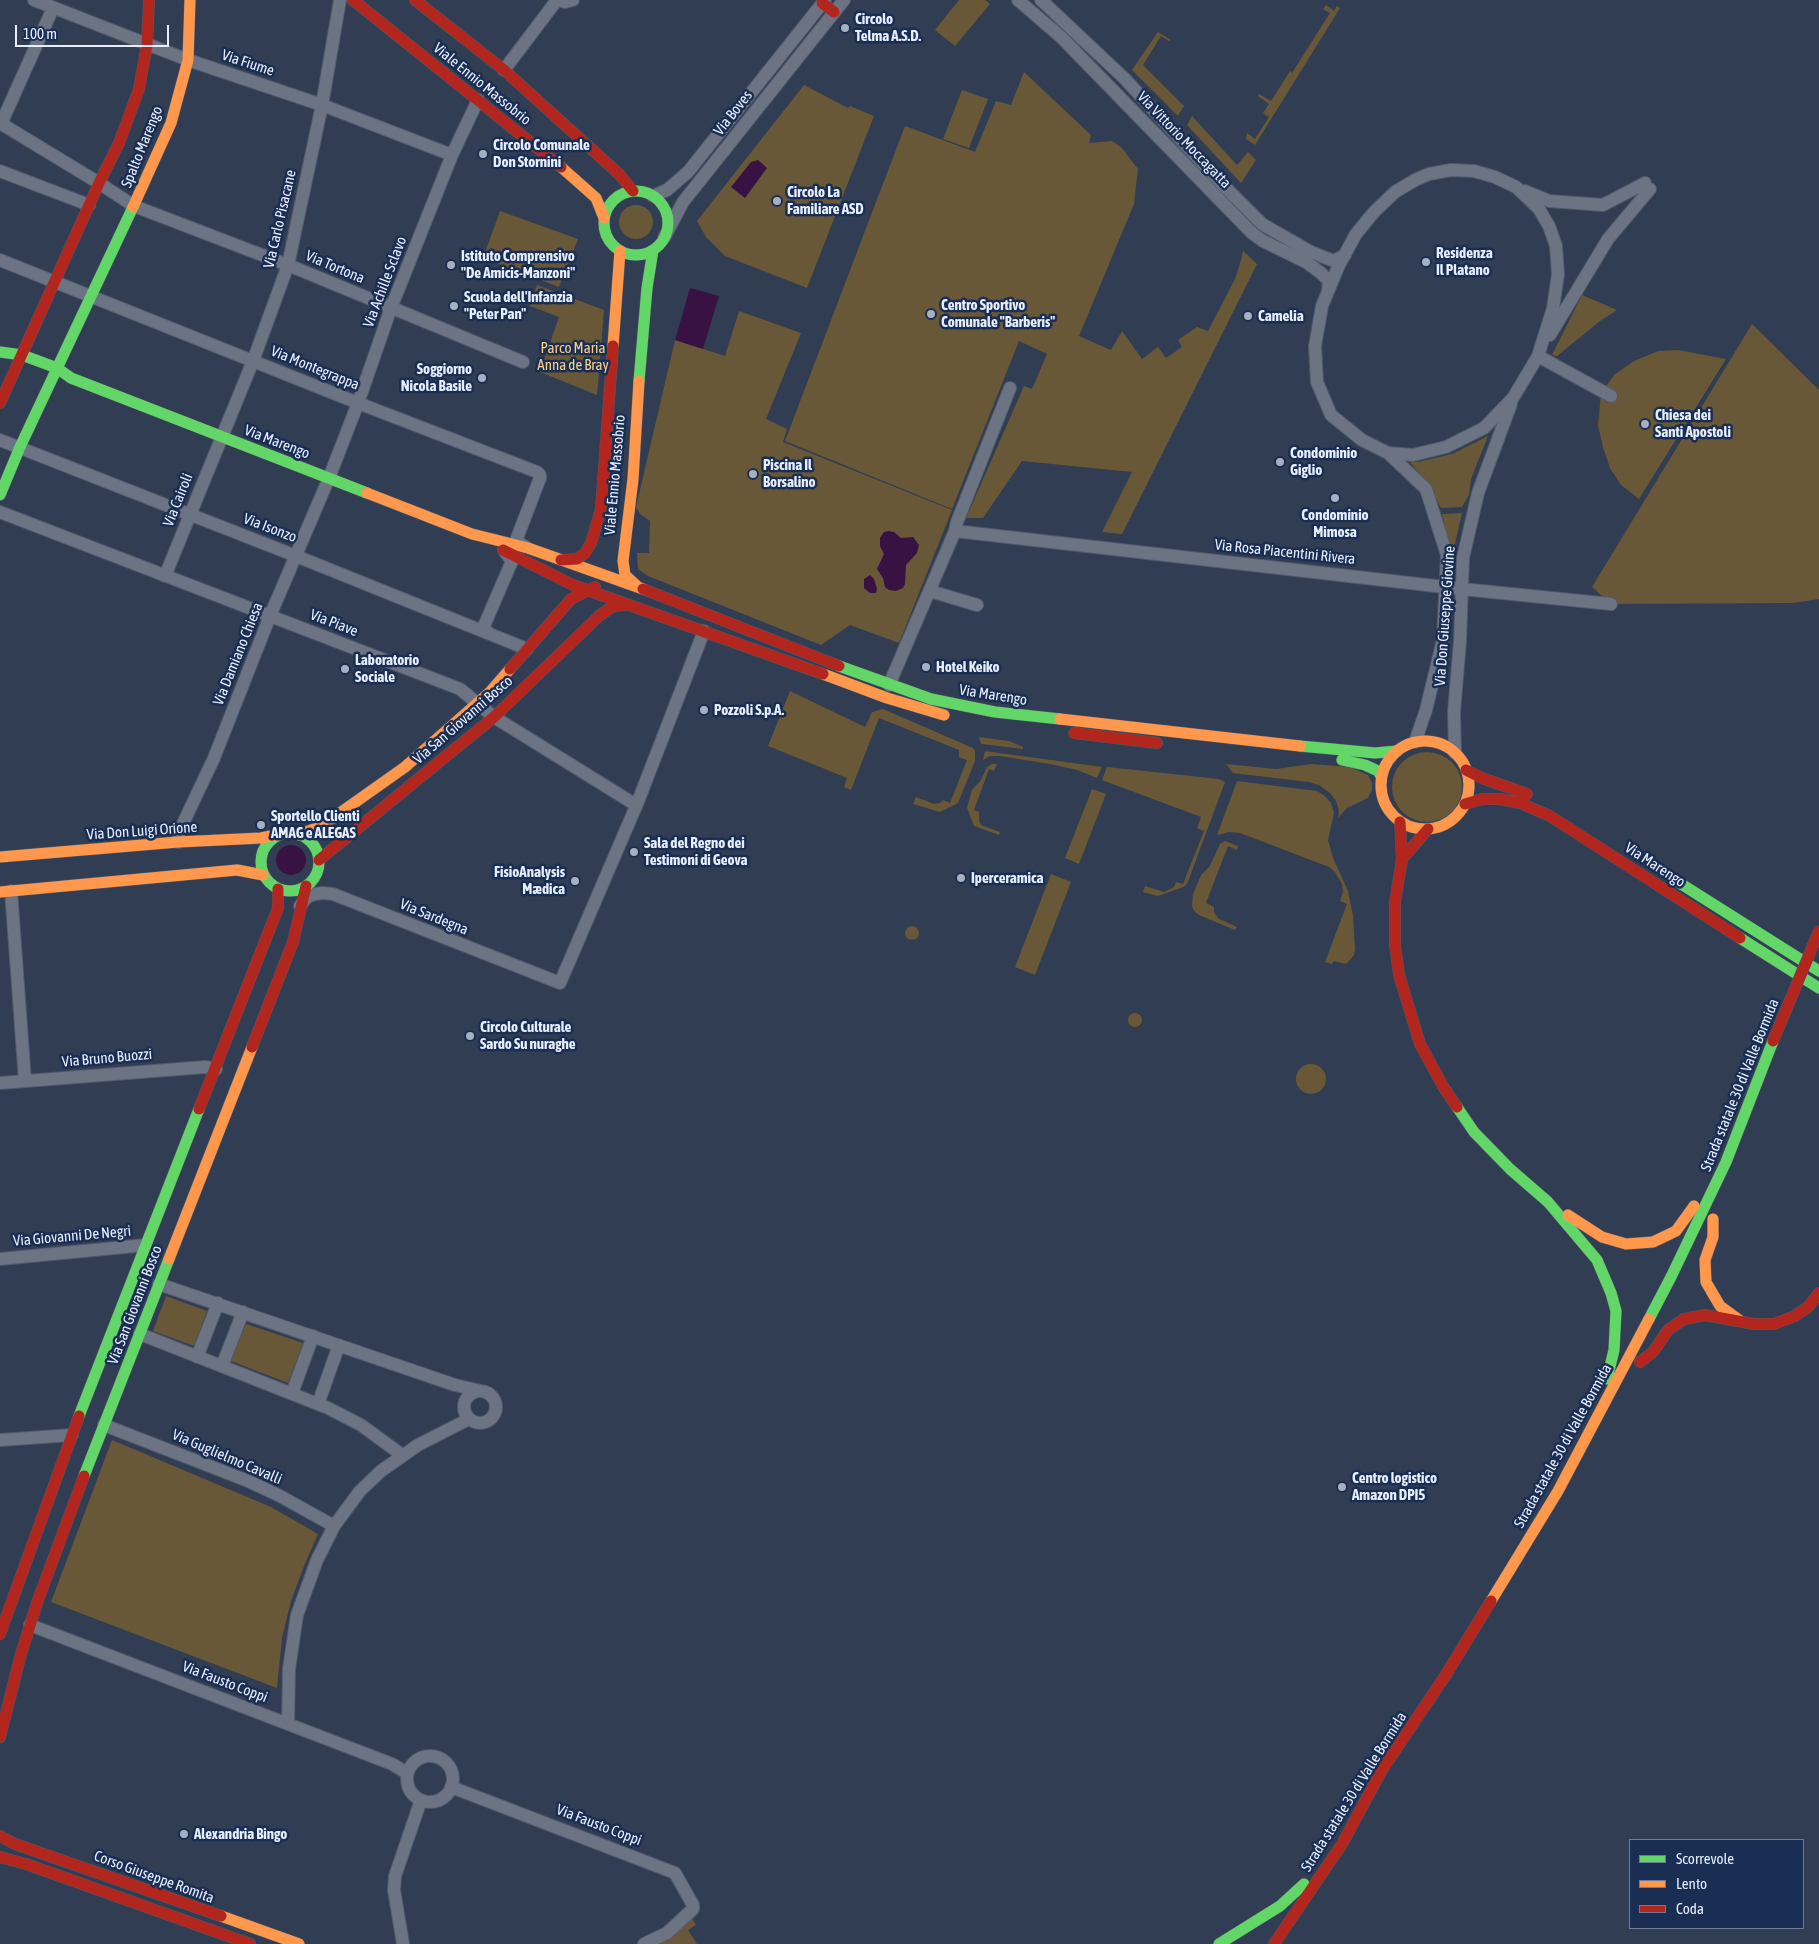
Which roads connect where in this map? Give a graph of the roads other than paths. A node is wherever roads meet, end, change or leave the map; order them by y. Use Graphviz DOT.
graph roads {
  1 [pos="34,0"];
  2 [pos="149,0"];
  3 [pos="190,0"];
  4 [pos="340,0"];
  5 [pos="353,0"];
  6 [pos="415,0"];
  7 [pos="563,0"];
  8 [pos="844,0"];
  9 [pos="1018,0"];
  10 [pos="1041,0"];
  11 [pos="824,2"];
  12 [pos="53,8"];
  13 [pos="834,12"];
  14 [pos="147,45"];
  15 [pos="188,60"];
  16 [pos="504,70"];
  17 [pos="478,100"];
  18 [pos="322,105"];
  19 [pos="1,124"];
  20 [pos="452,155"];
  21 [pos="0,171"];
  22 [pos="99,183"];
  23 [pos="1516,187"];
  24 [pos="632,191"];
  25 [pos="653,196"];
  26 [pos="89,205"];
  27 [pos="134,206"];
  28 [pos="604,218"];
  29 [pos="664,238"];
  30 [pos="653,250"];
  31 [pos="620,251"];
  32 [pos="1345,255"];
  33 [pos="0,260"];
  34 [pos="288,264"];
  35 [pos="54,282"];
  36 [pos="1328,291"];
  37 [pos="91,297"];
  38 [pos="391,308"];
  39 [pos="0,352"];
  40 [pos="1538,356"];
  41 [pos="20,360"];
  42 [pos="253,361"];
  43 [pos="522,362"];
  44 [pos="55,373"];
  45 [pos="1010,388"];
  46 [pos="1611,396"];
  47 [pos="1513,398"];
  48 [pos="0,403"];
  49 [pos="358,403"];
  50 [pos="222,437"];
  51 [pos="0,440"];
  52 [pos="20,447"];
  53 [pos="1388,453"];
  54 [pos="329,478"];
  55 [pos="0,495"];
  56 [pos="0,512"];
  57 [pos="190,514"];
  58 [pos="955,531"];
  59 [pos="472,534"];
  60 [pos="591,543"];
  61 [pos="528,548"];
  62 [pos="505,552"];
  63 [pos="623,553"];
  64 [pos="296,556"];
  65 [pos="559,560"];
  66 [pos="552,574"];
  67 [pos="165,576"];
  68 [pos="601,582"];
  69 [pos="574,583"];
  70 [pos="1446,587"];
  71 [pos="641,588"];
  72 [pos="1462,589"];
  73 [pos="586,590"];
  74 [pos="930,590"];
  75 [pos="1611,604"];
  76 [pos="625,605"];
  77 [pos="977,605"];
  78 [pos="270,616"];
  79 [pos="595,617"];
  80 [pos="547,626"];
  81 [pos="704,631"];
  82 [pos="489,633"];
  83 [pos="527,650"];
  84 [pos="890,685"];
  85 [pos="476,704"];
  86 [pos="494,717"];
  87 [pos="958,717"];
  88 [pos="985,722"];
  89 [pos="1013,726"];
  90 [pos="1058,731"];
  91 [pos="1415,742"];
  92 [pos="1166,744"];
  93 [pos="1220,749"];
  94 [pos="1397,751"];
  95 [pos="1455,754"];
  96 [pos="1466,770"];
  97 [pos="1382,776"];
  98 [pos="1465,804"];
  99 [pos="636,805"];
  100 [pos="1573,817"];
  101 [pos="1400,822"];
  102 [pos="1428,829"];
  103 [pos="286,833"];
  104 [pos="299,834"];
  105 [pos="178,842"];
  106 [pos="0,857"];
  107 [pos="1402,859"];
  108 [pos="319,860"];
  109 [pos="264,875"];
  110 [pos="1671,878"];
  111 [pos="306,886"];
  112 [pos="278,889"];
  113 [pos="5,892"];
  114 [pos="300,907"];
  115 [pos="1819,931"];
  116 [pos="1819,970"];
  117 [pos="1819,988"];
  118 [pos="1808,995"];
  119 [pos="216,1069"];
  120 [pos="241,1072"];
  121 [pos="25,1081"];
  122 [pos="0,1083"];
  123 [pos="1726,1162"];
  124 [pos="1548,1202"];
  125 [pos="146,1245"];
  126 [pos="171,1254"];
  127 [pos="0,1259"];
  128 [pos="1692,1264"];
  129 [pos="159,1284"];
  130 [pos="1819,1293"];
  131 [pos="218,1303"];
  132 [pos="243,1312"];
  133 [pos="1740,1321"];
  134 [pos="1662,1322"];
  135 [pos="140,1334"];
  136 [pos="313,1336"];
  137 [pos="339,1345"];
  138 [pos="197,1356"];
  139 [pos="222,1366"];
  140 [pos="447,1382"];
  141 [pos="482,1391"];
  142 [pos="292,1393"];
  143 [pos="318,1404"];
  144 [pos="464,1406"];
  145 [pos="469,1419"];
  146 [pos="104,1425"];
  147 [pos="72,1435"];
  148 [pos="99,1438"];
  149 [pos="0,1440"];
  150 [pos="1584,1442"];
  151 [pos="402,1455"];
  152 [pos="334,1526"];
  153 [pos="2,1620"];
  154 [pos="30,1625"];
  155 [pos="0,1634"];
  156 [pos="288,1724"];
  157 [pos="0,1737"];
  158 [pos="1382,1770"];
  159 [pos="408,1772"];
  160 [pos="451,1787"];
  161 [pos="1381,1797"];
  162 [pos="421,1800"];
  163 [pos="0,1836"];
  164 [pos="0,1857"];
  165 [pos="250,1944"];
  166 [pos="299,1944"];
  167 [pos="404,1944"];
  168 [pos="644,1944"];
  169 [pos="1219,1944"];
  170 [pos="1274,1944"];
  171 [pos="1286,1944"];
  1 -- 12 [label="street, Via Fiume"];
  2 -- 14 [label="main road, Spalto Marengo"];
  3 -- 15 [label="main road, Spalto Marengo"];
  4 -- 18 [label="street, Via Carlo Pisacane"];
  5 -- 17 [label="main road, Viale Ennio Massobrio"];
  6 -- 16 [label="main road, Viale Ennio Massobrio"];
  7 -- 16 [label="street"];
  8 -- 13 [label="street, Via Boves"];
  9 -- 36 [label="street, Via Vittorio Moccagatta"];
  10 -- 32 [label="street, Via Vittorio Moccagatta"];
  11 -- 13 [label="main road, Via Boves"];
  11 -- 25 [label="street, Via Boves"];
  12 -- 14 [label="street, Via Fiume"];
  12 -- 19 [label="street"];
  13 -- 29 [label="street, Via Boves"];
  14 -- 15 [label="street, Via Fiume"];
  14 -- 22 [label="main road, Spalto Marengo"];
  15 -- 18 [label="street, Via Fiume"];
  15 -- 27 [label="main road, Spalto Marengo"];
  16 -- 24 [label="main road, Viale Ennio Massobrio"];
  17 -- 20 [label="street, Via Achille Sclavo"];
  17 -- 28 [label="main road, Viale Ennio Massobrio"];
  18 -- 20 [label="street, Via Fiume"];
  18 -- 34 [label="street, Via Carlo Pisacane"];
  19 -- 22 [label="street"];
  20 -- 38 [label="street, Via Achille Sclavo"];
  21 -- 26 [label="street"];
  22 -- 26 [label="main road, Spalto Marengo"];
  22 -- 27 [label="street, Via Tortona"];
  23 -- 32 [label="street"];
  23 -- 40 [label="street"];
  23 -- 40 [label="street"];
  24 -- 25 [label="main road"];
  24 -- 28 [label="main road"];
  25 -- 29 [label="main road"];
  26 -- 35 [label="main road, Spalto Marengo"];
  27 -- 34 [label="street, Via Tortona"];
  27 -- 37 [label="main road, Spalto Marengo"];
  28 -- 31 [label="main road, Viale Ennio Massobrio"];
  29 -- 30 [label="main road"];
  30 -- 31 [label="main road"];
  30 -- 63 [label="main road, Viale Ennio Massobrio"];
  31 -- 60 [label="main road, Viale Ennio Massobrio"];
  32 -- 36 [label="street"];
  33 -- 35 [label="street, Via Montegrappa"];
  34 -- 38 [label="street, Via Tortona"];
  34 -- 42 [label="street, Via Carlo Pisacane"];
  35 -- 37 [label="street, Via Montegrappa"];
  35 -- 41 [label="main road, Spalto Marengo"];
  36 -- 53 [label="street"];
  37 -- 42 [label="street, Via Montegrappa"];
  37 -- 44 [label="main road, Spalto Marengo"];
  38 -- 43 [label="street, Via Tortona"];
  38 -- 49 [label="street, Via Achille Sclavo"];
  39 -- 41 [label="main road, Via Marengo"];
  40 -- 46 [label="street"];
  40 -- 47 [label="street"];
  41 -- 44 [label="main road, Via Marengo"];
  41 -- 48 [label="main road, Spalto Marengo"];
  42 -- 49 [label="street, Via Montegrappa"];
  42 -- 50 [label="street, Via Carlo Pisacane"];
  44 -- 50 [label="main road, Via Marengo"];
  44 -- 52 [label="main road, Spalto Marengo"];
  45 -- 58 [label="street"];
  47 -- 53 [label="street"];
  47 -- 72 [label="street, Via Don Giuseppe Giovine"];
  49 -- 54 [label="street, Via Achille Sclavo"];
  49 -- 61 [label="street, Via Montegrappa"];
  50 -- 54 [label="main road, Via Marengo"];
  50 -- 57 [label="street, Via Cairoli"];
  51 -- 52 [label="street, Via Isonzo"];
  52 -- 55 [label="main road, Spalto Marengo"];
  52 -- 57 [label="street, Via Isonzo"];
  53 -- 70 [label="street, Via Don Giuseppe Giovine"];
  54 -- 59 [label="main road, Via Marengo"];
  54 -- 64 [label="street, Via Damiano Chiesa"];
  56 -- 67 [label="street, Via Piave"];
  57 -- 64 [label="street, Via Isonzo"];
  57 -- 67 [label="street, Via Cairoli"];
  58 -- 70 [label="street, Via Rosa Piacentini Rivera"];
  58 -- 74 [label="street"];
  59 -- 61 [label="main road, Via Marengo"];
  59 -- 62 [label="main road, Via Marengo"];
  60 -- 65 [label="main road, Viale Ennio Massobrio"];
  60 -- 68 [label="main road"];
  61 -- 65 [label="main road, Via Marengo"];
  62 -- 66 [label="main road, Via Marengo"];
  62 -- 82 [label="street"];
  63 -- 68 [label="main road"];
  63 -- 71 [label="main road"];
  64 -- 78 [label="street, Via Damiano Chiesa"];
  64 -- 82 [label="street, Via Isonzo"];
  65 -- 68 [label="main road, Via Marengo"];
  66 -- 69 [label="main road, Via Marengo"];
  66 -- 80 [label="main road"];
  67 -- 78 [label="street, Via Piave"];
  68 -- 69 [label="main road"];
  68 -- 69 [label="main road"];
  68 -- 71 [label="main road, Via Marengo"];
  68 -- 73 [label="main road, Via Marengo"];
  68 -- 76 [label="main road"];
  68 -- 79 [label="main road"];
  69 -- 73 [label="main road, Via Marengo"];
  69 -- 80 [label="main road"];
  70 -- 72 [label="street, Via Rosa Piacentini Rivera"];
  70 -- 91 [label="street, Via Don Giuseppe Giovine"];
  71 -- 84 [label="main road, Via Marengo"];
  72 -- 75 [label="street, Via Rosa Piacentini Rivera"];
  72 -- 95 [label="street, Via Don Giuseppe Giovine"];
  73 -- 80 [label="main road, Via San Giovanni Bosco"];
  74 -- 77 [label="street"];
  74 -- 84 [label="street"];
  76 -- 79 [label="main road, Via San Giovanni Bosco"];
  76 -- 81 [label="main road"];
  78 -- 85 [label="street, Via Piave"];
  78 -- 105 [label="street, Via Damiano Chiesa"];
  79 -- 86 [label="main road, Via San Giovanni Bosco"];
  80 -- 83 [label="main road, Via San Giovanni Bosco"];
  81 -- 87 [label="main road"];
  81 -- 99 [label="street"];
  82 -- 83 [label="street, Via Isonzo"];
  83 -- 85 [label="main road, Via San Giovanni Bosco"];
  84 -- 94 [label="main road, Via Marengo"];
  85 -- 86 [label="street, Via Piave"];
  85 -- 104 [label="main road, Via San Giovanni Bosco"];
  86 -- 99 [label="street, Via Piave"];
  86 -- 108 [label="main road, Via San Giovanni Bosco"];
  88 -- 89 [label="main road"];
  90 -- 92 [label="main road"];
  91 -- 94 [label="main road"];
  91 -- 95 [label="main road"];
  93 -- 97 [label="main road"];
  94 -- 97 [label="main road"];
  95 -- 96 [label="main road"];
  96 -- 98 [label="main road"];
  96 -- 100 [label="main road"];
  97 -- 101 [label="main road"];
  98 -- 102 [label="main road"];
  98 -- 117 [label="main road, Via Marengo"];
  99 -- 114 [label="street, Via Sardegna"];
  101 -- 102 [label="main road"];
  101 -- 107 [label="main road"];
  102 -- 107 [label="main road"];
  103 -- 104 [label="main road, Via San Giovanni Bosco"];
  103 -- 105 [label="main road, Via Don Luigi Orione"];
  103 -- 109 [label="main road"];
  104 -- 108 [label="main road"];
  105 -- 106 [label="main road, Via Don Luigi Orione"];
  107 -- 124 [label="main road"];
  108 -- 111 [label="main road, Via San Giovanni Bosco"];
  109 -- 112 [label="main road"];
  109 -- 113 [label="main road"];
  110 -- 116 [label="main road, Via Marengo"];
  111 -- 112 [label="main road"];
  111 -- 114 [label="main road, Via San Giovanni Bosco"];
  112 -- 119 [label="main road, Via San Giovanni Bosco"];
  113 -- 121 [label="street"];
  114 -- 120 [label="main road, Via San Giovanni Bosco"];
  115 -- 123 [label="main road, Strada statale 30 di Valle Bormida, bridge"];
  116 -- 118 [label="main road"];
  119 -- 120 [label="main road"];
  119 -- 121 [label="street, Via Bruno Buozzi"];
  119 -- 125 [label="main road, Via San Giovanni Bosco"];
  120 -- 126 [label="main road, Via San Giovanni Bosco"];
  121 -- 122 [label="street, Via Bruno Buozzi"];
  123 -- 124 [label="main road"];
  123 -- 150 [label="main road, Strada statale 30 di Valle Bormida"];
  124 -- 150 [label="main road"];
  125 -- 126 [label="main road"];
  125 -- 127 [label="street, Via Giovanni De Negri"];
  125 -- 147 [label="main road, Via San Giovanni Bosco"];
  126 -- 129 [label="main road, Via San Giovanni Bosco"];
  128 -- 133 [label="main road"];
  129 -- 131 [label="street"];
  129 -- 135 [label="main road, Via San Giovanni Bosco"];
  130 -- 133 [label="main road"];
  131 -- 132 [label="street"];
  131 -- 138 [label="street"];
  132 -- 136 [label="street"];
  132 -- 139 [label="street"];
  133 -- 134 [label="main road"];
  135 -- 138 [label="street"];
  135 -- 146 [label="main road, Via San Giovanni Bosco"];
  136 -- 137 [label="street"];
  136 -- 142 [label="street"];
  137 -- 140 [label="street"];
  137 -- 143 [label="street"];
  138 -- 139 [label="street"];
  139 -- 142 [label="street"];
  140 -- 141 [label="street"];
  140 -- 144 [label="street"];
  141 -- 144 [label="street"];
  141 -- 145 [label="street"];
  142 -- 143 [label="street"];
  143 -- 151 [label="street"];
  144 -- 145 [label="street"];
  145 -- 151 [label="street"];
  146 -- 148 [label="main road, Via San Giovanni Bosco"];
  146 -- 152 [label="street, Via Guglielmo Cavalli"];
  147 -- 148 [label="main road"];
  147 -- 149 [label="street"];
  147 -- 153 [label="main road, Via San Giovanni Bosco"];
  148 -- 154 [label="main road, Via San Giovanni Bosco"];
  150 -- 158 [label="main road, Strada statale 30 di Valle Bormida"];
  151 -- 152 [label="street"];
  152 -- 156 [label="street"];
  153 -- 154 [label="main road"];
  153 -- 155 [label="main road, Via San Giovanni Bosco"];
  154 -- 156 [label="street, Via Fausto Coppi"];
  154 -- 157 [label="main road, Via San Giovanni Bosco"];
  156 -- 159 [label="street, Via Fausto Coppi"];
  158 -- 169 [label="main road"];
  158 -- 170 [label="main road, Strada statale 30 di Valle Bormida"];
  159 -- 160 [label="street"];
  159 -- 162 [label="street"];
  160 -- 162 [label="street"];
  160 -- 168 [label="street, Via Fausto Coppi"];
  161 -- 171 [label="main road, Strada statale 30 di Valle Bormida"];
  162 -- 167 [label="street"];
  163 -- 166 [label="main road, Corso Giuseppe Romita"];
  164 -- 165 [label="main road, Corso Giuseppe Romita"];
}
